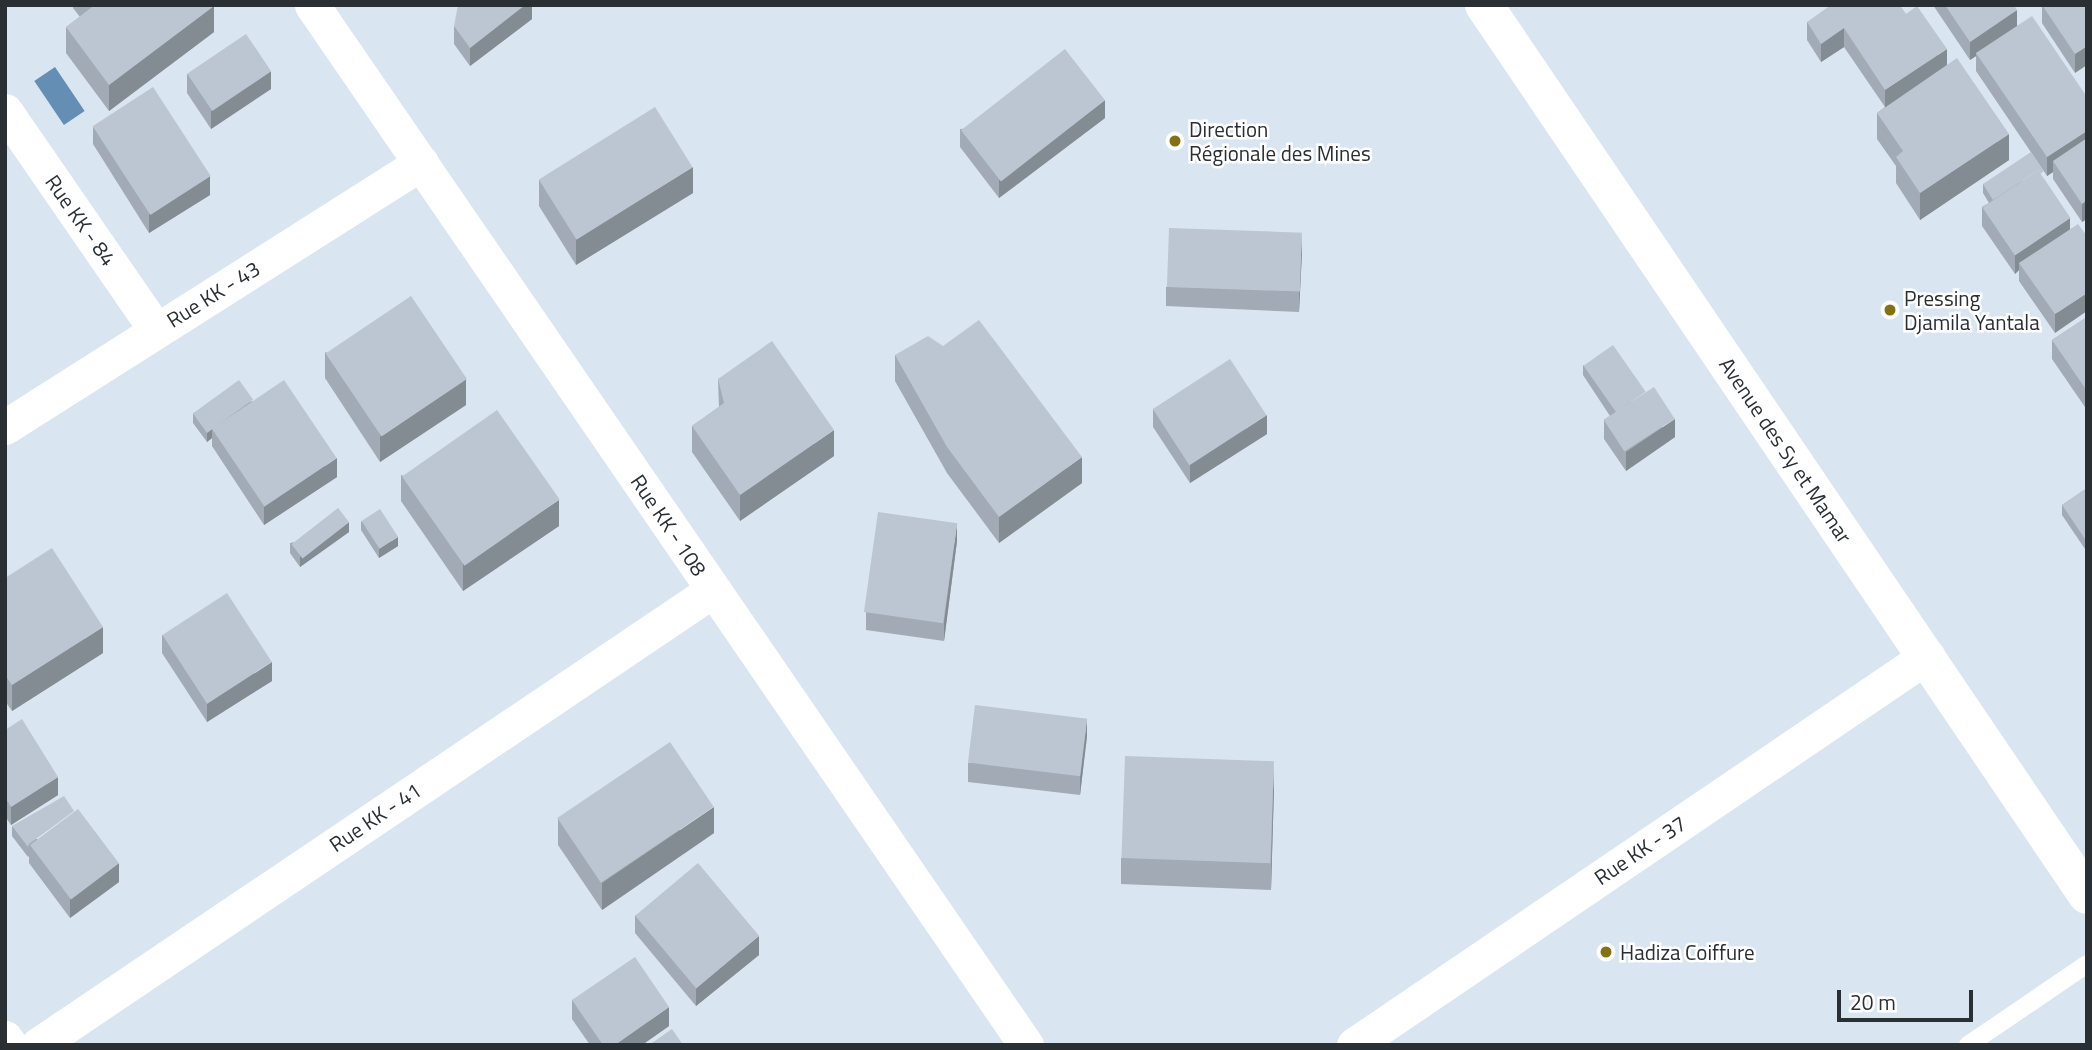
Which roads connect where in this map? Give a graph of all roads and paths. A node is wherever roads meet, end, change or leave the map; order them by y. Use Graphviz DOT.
graph roads {
  1 [pos="312,5"];
  2 [pos="1496,10"];
  3 [pos="5,111"];
  4 [pos="421,163"];
  5 [pos="156,330"];
  6 [pos="5,426"];
  7 [pos="713,590"];
  8 [pos="1927,656"];
  9 [pos="2087,895"];
  10 [pos="2087,964"];
  11 [pos="5,1038"];
  12 [pos="10,1045"];
  13 [pos="38,1045"];
  14 [pos="1026,1045"];
  15 [pos="1354,1045"];
  16 [pos="1968,1045"];
  1 -- 4 [label="street, Rue KK - 108"];
  2 -- 8 [label="highway, Avenue des Sy et Mamar"];
  3 -- 5 [label="street, Rue KK - 84"];
  4 -- 5 [label="street, Rue KK - 43"];
  4 -- 7 [label="street, Rue KK - 108"];
  5 -- 6 [label="street, Rue KK - 43"];
  7 -- 13 [label="street, Rue KK - 41"];
  7 -- 14 [label="street, Rue KK - 108"];
  8 -- 9 [label="highway, Avenue des Sy et Mamar"];
  8 -- 15 [label="street, Rue KK - 37"];
  10 -- 16 [label="lane"];
  11 -- 12 [label="street"];
}
